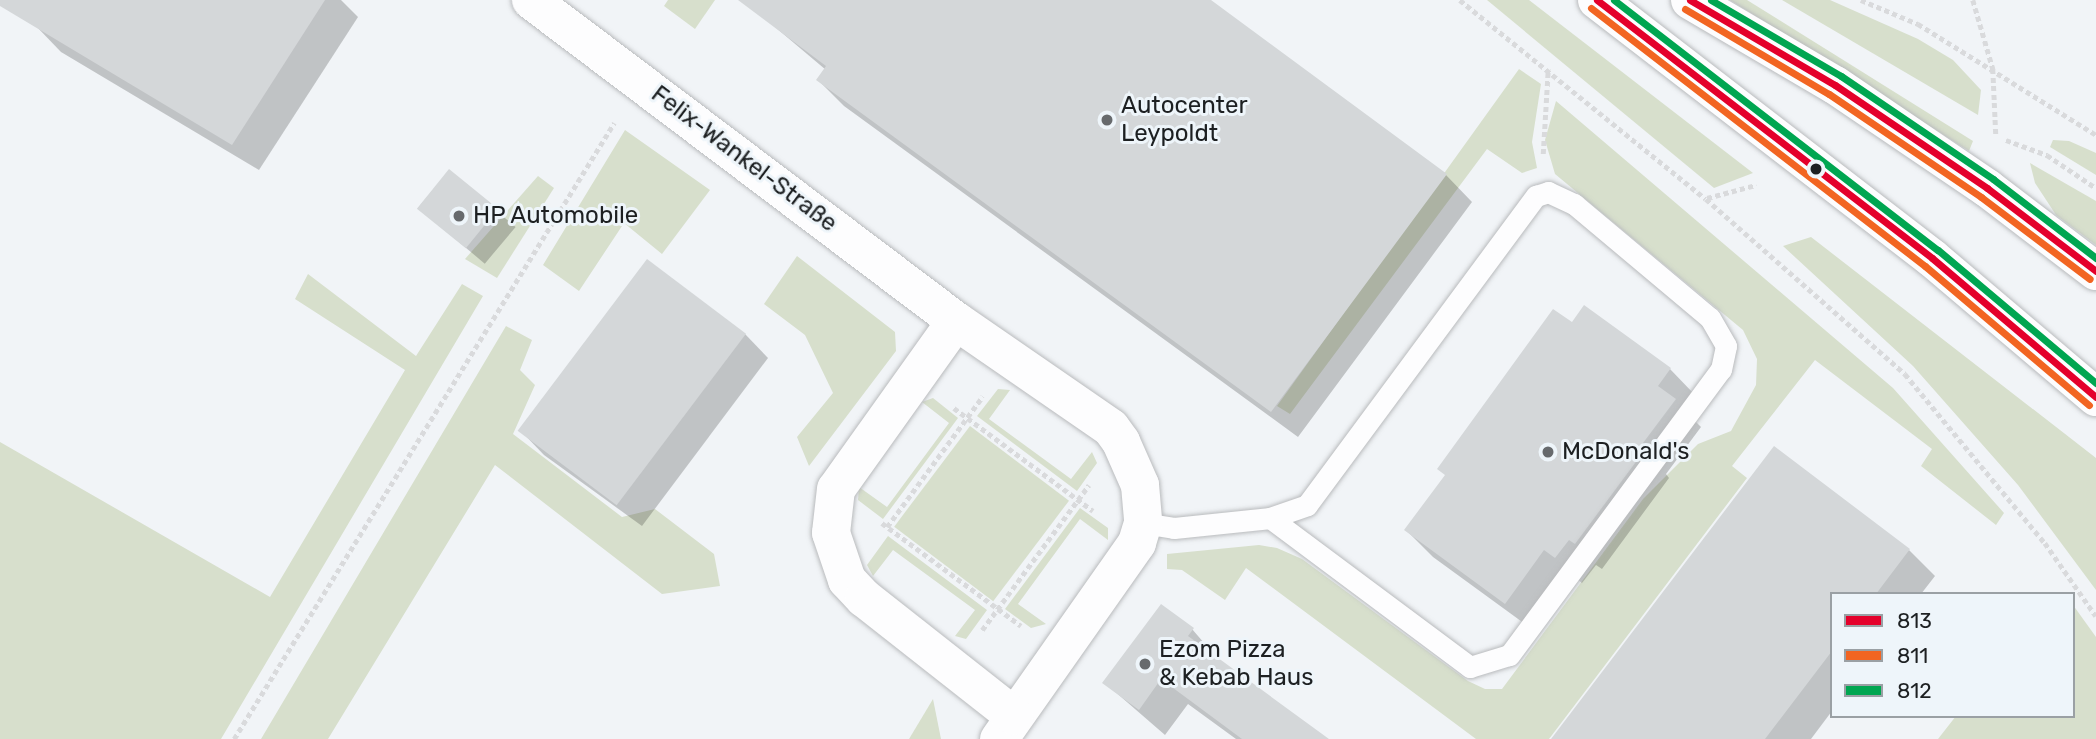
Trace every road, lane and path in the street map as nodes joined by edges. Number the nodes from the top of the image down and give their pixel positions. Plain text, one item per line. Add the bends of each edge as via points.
1 (531, 0) edge
2 (1460, 0) edge
3 (1597, 0) edge
4 (1690, 0) edge
5 (1861, 0) edge
6 (1973, 0) edge
7 (1548, 68) junction
8 (1993, 69) junction
9 (642, 81) junction
10 (2096, 135) edge
11 (1541, 138) dead end
12 (1987, 188) junction
13 (2096, 271) edge
14 (956, 320) junction
15 (1011, 359) junction
16 (914, 379) junction
17 (2096, 397) edge
18 (967, 418) junction
19 (1121, 442) junction
20 (836, 489) junction
21 (1078, 500) junction
22 (1270, 517) junction
23 (887, 527) junction
24 (1140, 533) junction
25 (848, 580) junction
26 (998, 609) junction
27 (2096, 616) edge
28 (1059, 655) junction
29 (953, 670) junction
30 (1007, 727) edge
31 (234, 739) edge

1 - 9 street, Felix-Wankel-Straße
2 - 7 path
3 - 17 street via 1932,258
4 - 12 street via 1835,85
5 - 8 path via 1918,24
6 - 8 path
7 - 11 path
7 - 27 path via 1818,294 1905,374 2037,533
8 - 10 path
8 - 12 path via 1997,136
9 - 14 street, Felix-Wankel-Straße
9 - 31 path
12 - 13 street
14 - 15 street, Felix-Wankel-Straße
14 - 16 street
15 - 18 path
15 - 19 street, Felix-Wankel-Straße via 1111,428
16 - 18 path
16 - 20 street
18 - 21 path
18 - 23 path
19 - 21 path
19 - 24 street, Felix-Wankel-Straße via 1140,485
20 - 23 path
20 - 25 street via 831,533
21 - 24 path
21 - 26 path
22 - 22 lane via 1307,505 1536,196 1548,192 1574,204 1710,318 1726,345 1721,369 1509,655 1471,667
22 - 24 lane
23 - 25 path
23 - 26 path
24 - 28 street
25 - 29 street
26 - 28 path
26 - 29 path
28 - 30 street
29 - 30 street

